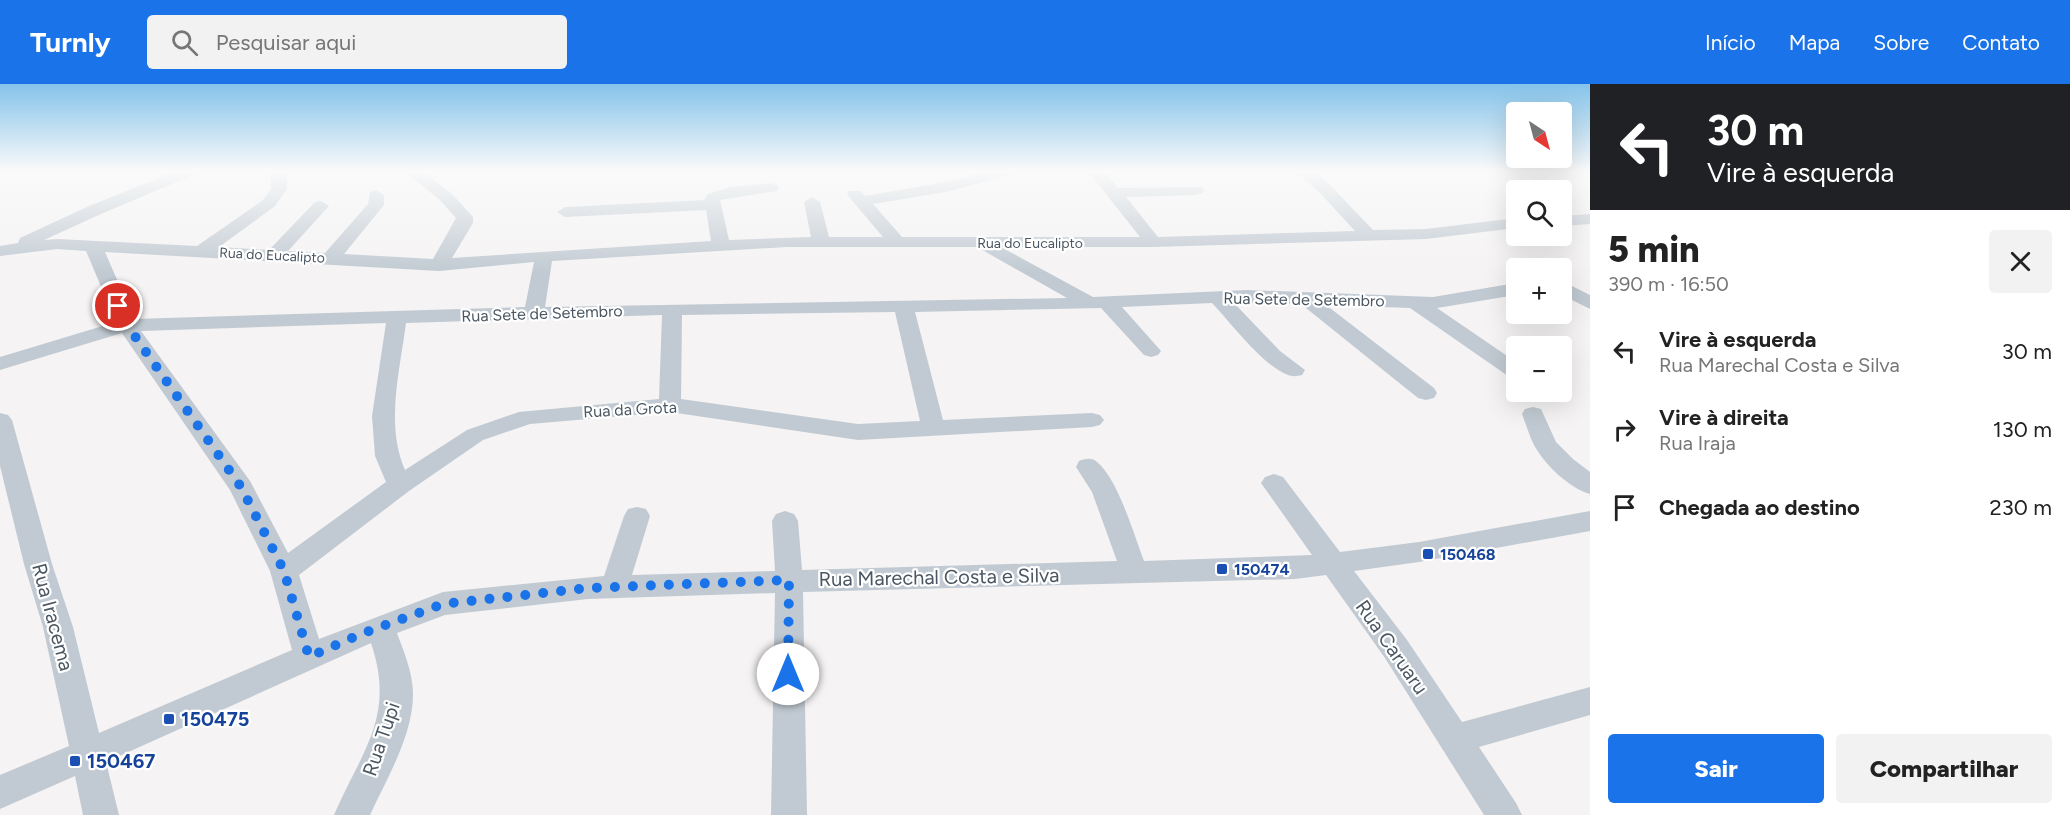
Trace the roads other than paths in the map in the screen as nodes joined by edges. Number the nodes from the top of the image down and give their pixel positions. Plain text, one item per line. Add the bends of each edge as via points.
1 (109, 204) edge
2 (267, 204) edge
3 (376, 204) edge
4 (453, 204) edge
5 (812, 204) edge
6 (865, 204) edge
7 (1123, 204) edge
8 (1339, 204) edge
9 (713, 205) joint
10 (321, 206) dead end
11 (565, 212) dead end
12 (1590, 219) edge
13 (1572, 220) edge
14 (1506, 224) edge
15 (1369, 236) junction
16 (820, 241) junction
17 (1153, 242) junction
18 (898, 243) junction
19 (980, 243) junction
20 (721, 245) junction
21 (94, 248) junction
22 (7, 249) edge
23 (201, 252) junction
24 (275, 254) junction
25 (544, 256) junction
26 (330, 259) junction
27 (439, 264) junction
28 (1590, 285) edge
29 (1572, 286) edge
30 (1506, 291) edge
31 (1572, 293) edge
32 (1217, 297) junction
33 (1304, 297) junction
34 (1098, 303) junction
35 (1416, 303) junction
36 (1590, 303) edge
37 (903, 305) junction
38 (672, 309) junction
39 (534, 314) junction
40 (397, 318) junction
41 (127, 325) junction
42 (1151, 351) dead end
43 (0, 363) edge
44 (1506, 364) edge
45 (1294, 370) dead end
46 (1426, 393) dead end
47 (670, 405) junction
48 (1533, 414) dead end
49 (0, 420) edge
50 (1092, 420) dead end
51 (934, 429) junction
52 (1088, 467) dead end
53 (1274, 483) dead end
54 (400, 485) junction
55 (1590, 485) edge
56 (638, 516) dead end
57 (1590, 520) edge
58 (785, 521) dead end
59 (1332, 564) junction
60 (284, 571) junction
61 (1135, 573) junction
62 (789, 580) junction
63 (614, 587) junction
64 (380, 627) junction
65 (309, 657) junction
66 (1590, 701) edge
67 (1454, 739) junction
68 (86, 754) junction
69 (0, 792) edge
70 (101, 815) edge
71 (352, 815) edge
72 (789, 815) edge
73 (1504, 815) edge

1 - 22 street
2 - 23 street
3 - 26 street
4 - 27 street via 465,217 464,223
5 - 16 street
6 - 18 street
7 - 17 street
8 - 15 street
9 - 11 street
9 - 20 street
10 - 24 street
12 - 13 street
14 - 15 street, Rua do Eucalipto
15 - 17 street, Rua do Eucalipto
16 - 18 street, Rua do Eucalipto
16 - 20 street, Rua do Eucalipto
17 - 19 street, Rua do Eucalipto
18 - 19 street, Rua do Eucalipto
19 - 34 street
20 - 25 street, Rua do Eucalipto
21 - 22 street, Rua do Eucalipto via 57,244
21 - 23 street, Rua do Eucalipto
21 - 41 street
23 - 24 street, Rua do Eucalipto
24 - 26 street, Rua do Eucalipto
25 - 27 street, Rua do Eucalipto
25 - 39 street
26 - 27 street, Rua do Eucalipto
28 - 29 street
30 - 35 street, Rua Sete de Setembro
31 - 36 street
32 - 33 street, Rua Sete de Setembro
32 - 34 street, Rua Sete de Setembro
32 - 45 street via 1273,355
33 - 35 street, Rua Sete de Setembro
33 - 46 street
34 - 37 street, Rua Sete de Setembro
34 - 42 street
35 - 44 street
37 - 38 street, Rua Sete de Setembro
37 - 51 street
38 - 39 street, Rua Sete de Setembro
38 - 47 street
39 - 40 street, Rua Sete de Setembro
40 - 41 street, Rua Sete de Setembro
40 - 54 street via 383,416 387,456
41 - 43 street, Rua Sete de Setembro
41 - 60 street via 241,487
47 - 51 street, Rua da Grota via 845,431
47 - 54 street, Rua da Grota via 518,420 475,435
48 - 55 street via 1546,445
49 - 68 street, Rua Iracema via 58,627
50 - 51 street, Rua da Grota
52 - 61 street via 1108,499
53 - 59 street, Rua Caruaru
54 - 60 street, Rua da Grota
56 - 63 street
57 - 59 street, Rua Marechal Costa e Silva
58 - 62 street
59 - 61 street, Rua Marechal Costa e Silva
59 - 67 street, Rua Caruaru via 1396,649
60 - 65 street
61 - 62 street, Rua Marechal Costa e Silva
62 - 63 street, Rua Marechal Costa e Silva
62 - 72 street
63 - 64 street, Rua Marechal Costa e Silva via 443,604
64 - 65 street, Rua Marechal Costa e Silva
64 - 71 street, Rua Tupi via 393,662 397,695 384,742
65 - 68 street, Rua Marechal Costa e Silva
66 - 67 street
67 - 73 street, Rua Caruaru
68 - 69 street, Rua Marechal Costa e Silva
68 - 70 street, Rua Iracema

